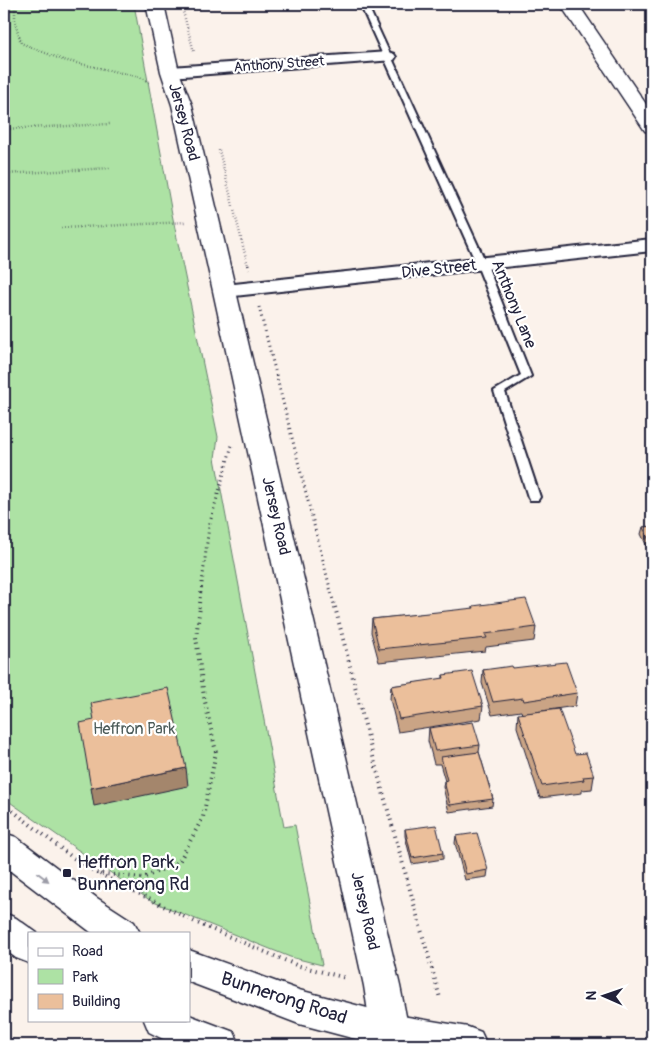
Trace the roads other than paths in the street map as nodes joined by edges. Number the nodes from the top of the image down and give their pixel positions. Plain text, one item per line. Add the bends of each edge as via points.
1 (155, 4) edge
2 (363, 4) edge
3 (569, 4) edge
4 (388, 57) junction
5 (164, 79) junction
6 (652, 127) edge
7 (652, 245) edge
8 (482, 265) junction
9 (225, 291) junction
10 (534, 497) dead end
11 (4, 847) edge
12 (4, 929) edge
13 (120, 932) edge
14 (28, 946) edge
15 (190, 966) edge
16 (166, 1022) edge
17 (390, 1031) junction
18 (221, 1045) edge
19 (468, 1045) edge

1 - 5 street, Jersey Road
2 - 4 lane, Anthony Lane
3 - 6 street
4 - 5 street, Anthony Street via 198,70
4 - 8 lane, Anthony Lane
5 - 9 street, Jersey Road via 182,105
7 - 8 street, Dive Street
8 - 9 street, Dive Street
8 - 10 lane, Anthony Lane via 526,376 499,390
9 - 17 street, Jersey Road
11 -> 13 street
12 - 14 street
15 - 17 street, Bunnerong Road via 298,1008
16 - 18 street
17 - 19 street, Bunnerong Road

